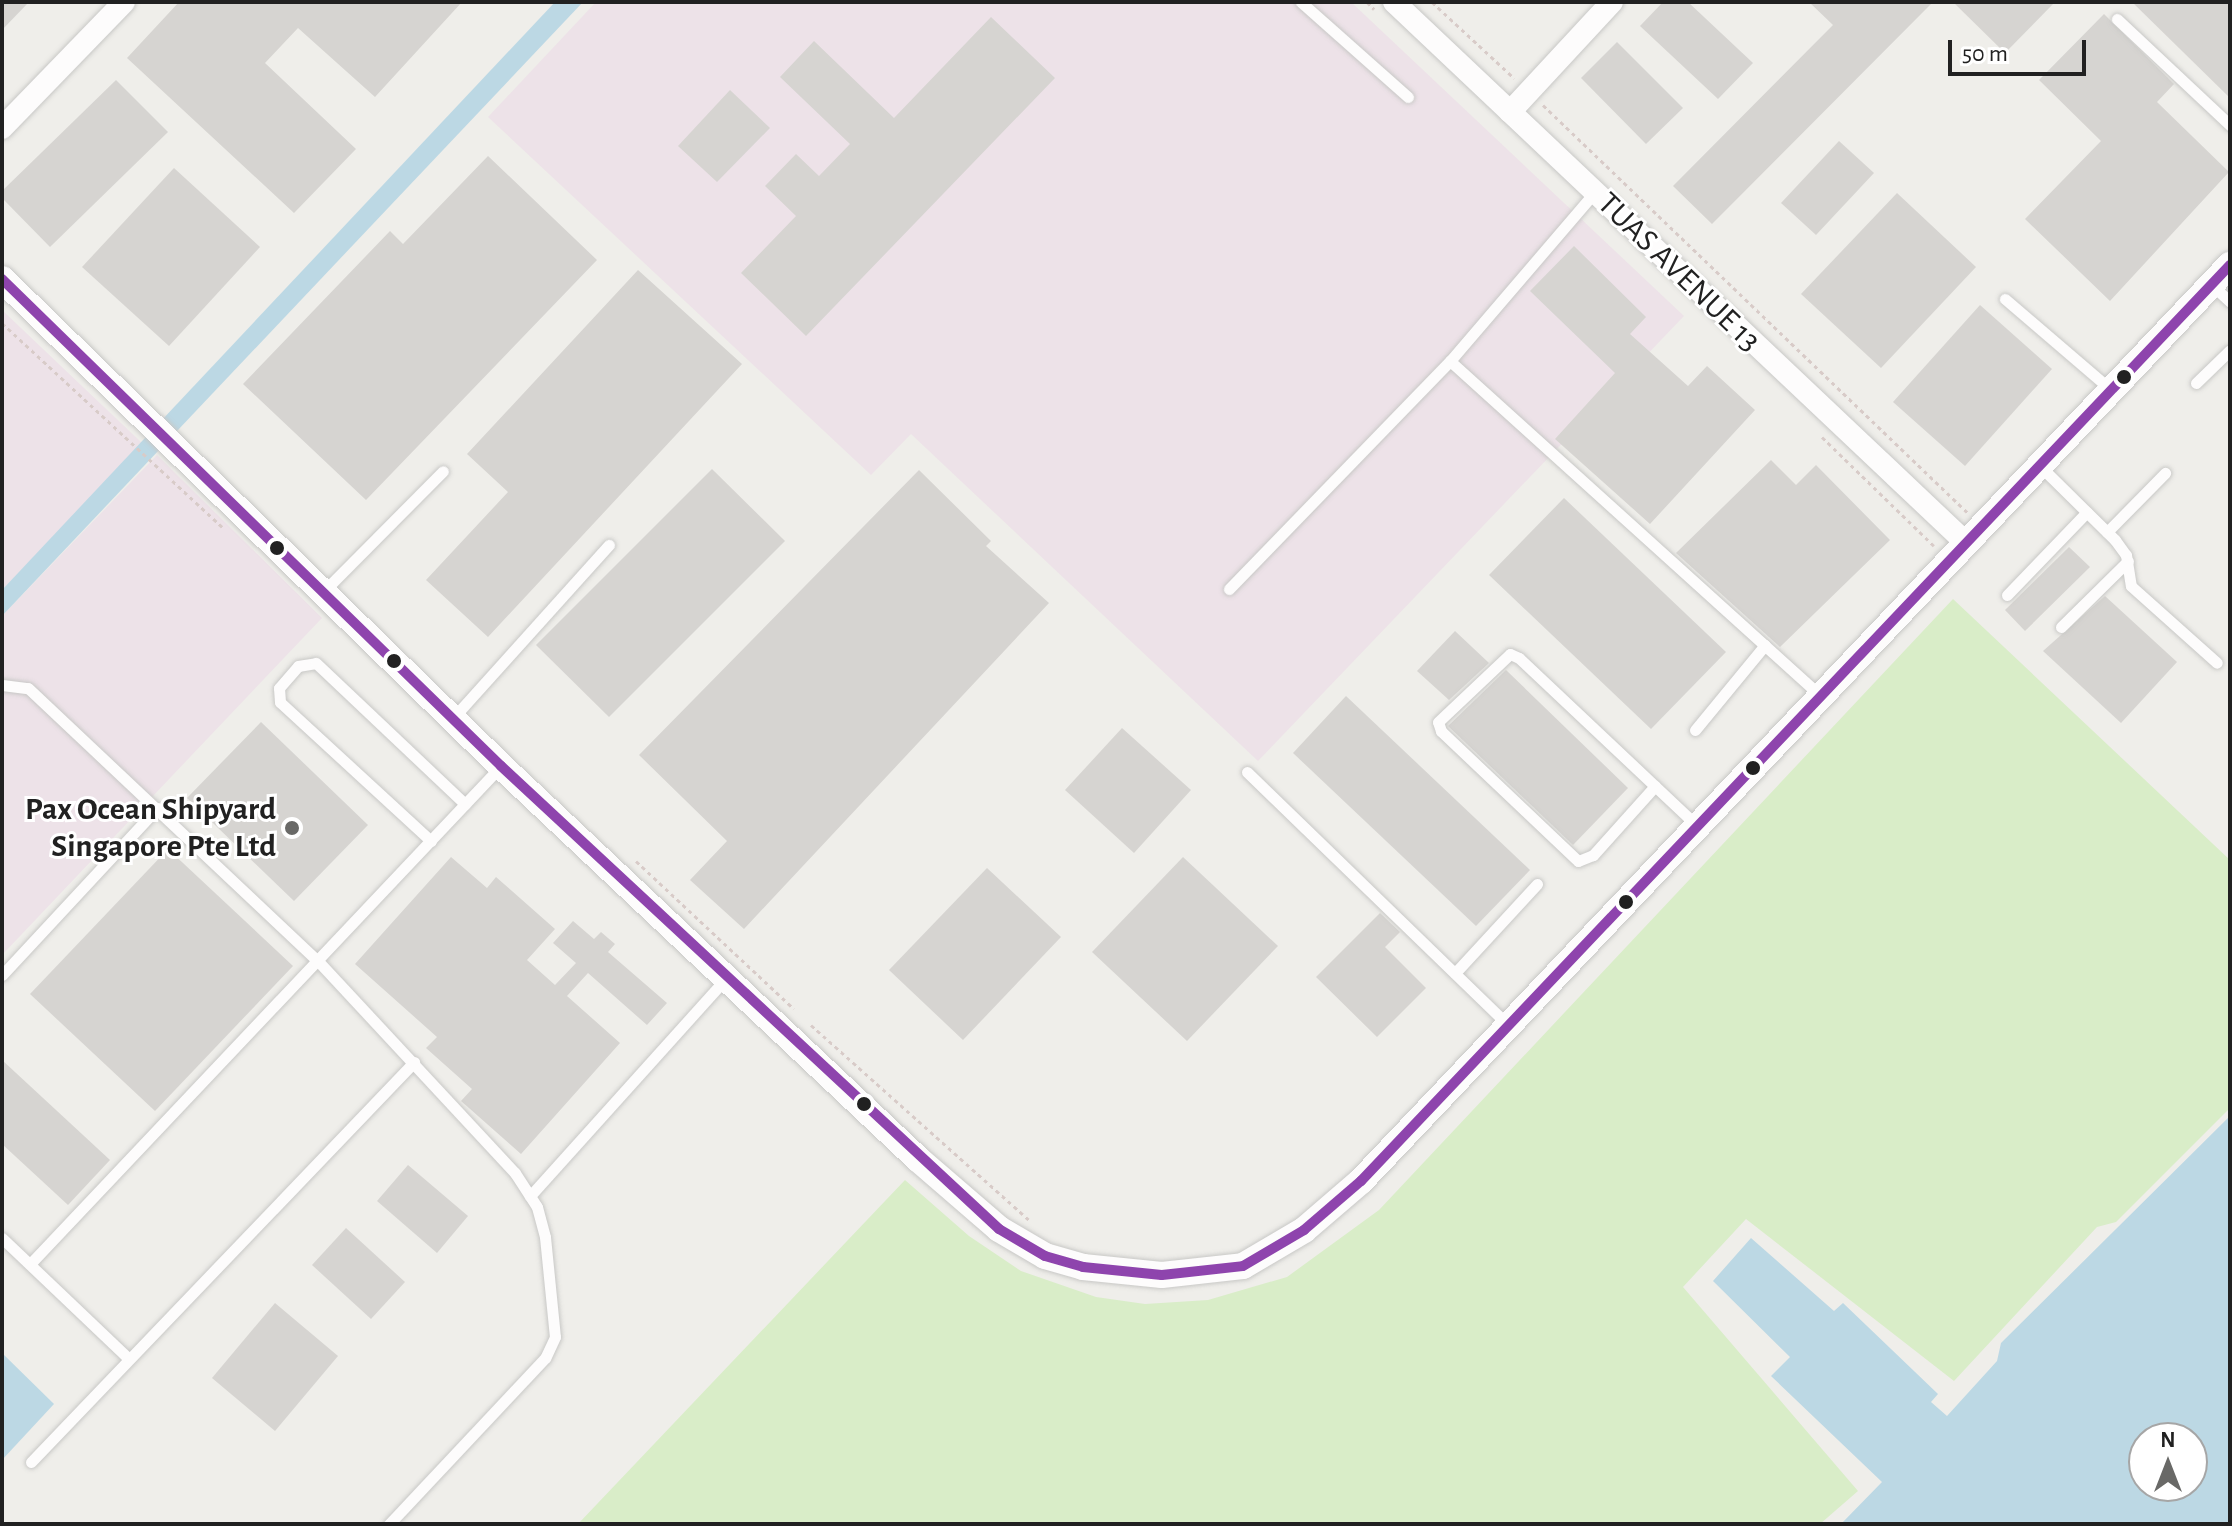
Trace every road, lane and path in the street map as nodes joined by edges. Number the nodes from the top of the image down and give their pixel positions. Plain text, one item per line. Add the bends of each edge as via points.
1 (124, 2) edge
2 (1301, 2) edge
3 (1394, 2) edge
4 (1432, 2) edge
5 (1612, 2) edge
6 (2117, 19) dead end
7 (1529, 91) junction
8 (1408, 97) dead end
9 (1510, 112) junction
10 (2230, 125) edge
11 (2, 128) edge
12 (1595, 192) junction
13 (2230, 265) edge
14 (2, 279) edge
15 (2221, 293) edge
16 (2005, 299) dead end
17 (2230, 350) edge
18 (1450, 361) junction
19 (2196, 383) dead end
20 (2111, 391) junction
21 (2040, 466) junction
22 (443, 471) dead end
23 (2165, 473) dead end
24 (2087, 512) junction
25 (1969, 522) junction
26 (2107, 532) junction
27 (609, 545) dead end
28 (1924, 558) dead end
29 (2128, 561) junction
30 (1229, 589) dead end
31 (323, 593) junction
32 (2007, 595) dead end
33 (2061, 627) dead end
34 (1765, 645) junction
35 (2217, 663) dead end
36 (2, 685) edge
37 (1820, 695) junction
38 (453, 719) junction
39 (1695, 730) dead end
40 (501, 766) junction
41 (1247, 772) dead end
42 (1655, 786) junction
43 (465, 804) junction
44 (157, 808) junction
45 (1710, 821) junction
46 (431, 841) junction
47 (626, 851) dead end
48 (1537, 884) dead end
49 (318, 961) junction
50 (1455, 973) junction
51 (2, 975) edge
52 (726, 978) junction
53 (1508, 1025) junction
54 (414, 1062) junction
55 (530, 1196) junction
56 (1033, 1223) dead end
57 (2, 1238) edge
58 (30, 1264) junction
59 (129, 1359) junction
60 (31, 1462) dead end
61 (389, 1524) edge

1 - 11 street
2 - 8 lane
3 - 9 street, TUAS AVENUE 13
4 - 7 path
5 - 7 street
6 - 10 lane
7 - 9 street
7 - 25 path
9 - 12 street, TUAS AVENUE 13
12 - 18 lane
12 - 25 street, TUAS AVENUE 13
13 - 15 street
14 - 31 street
15 - 20 street
16 - 20 lane
17 - 19 lane
18 - 30 lane
18 - 34 lane
20 - 21 street
21 - 24 lane
21 - 25 street
22 - 31 lane
23 - 26 lane
24 - 26 lane
24 - 32 lane
25 - 28 path
25 - 37 street
26 - 29 lane
27 - 38 lane
29 - 33 lane
29 - 35 lane via 2131,586
31 - 38 street
34 - 37 lane
34 - 39 lane
36 - 44 lane via 28,688
37 - 45 street
38 - 40 street
40 - 43 lane
40 - 52 street
41 - 50 lane
42 - 42 lane via 1510,654 1438,722 1441,731 1578,861 1593,855
42 - 45 lane
43 - 46 lane
43 - 46 lane via 316,663 298,666 279,688 280,702
44 - 49 lane
44 - 51 lane
45 - 53 street
46 - 49 lane
47 - 56 path
48 - 50 lane
49 - 54 lane
49 - 58 lane
50 - 53 lane
52 - 53 street via 999,1229 1045,1256 1083,1267 1162,1275 1243,1266 1304,1230 1361,1181
52 - 55 lane
54 - 55 lane
54 - 59 lane
55 - 61 lane via 545,1237 555,1337 545,1358
57 - 58 lane
58 - 59 lane
59 - 60 lane

